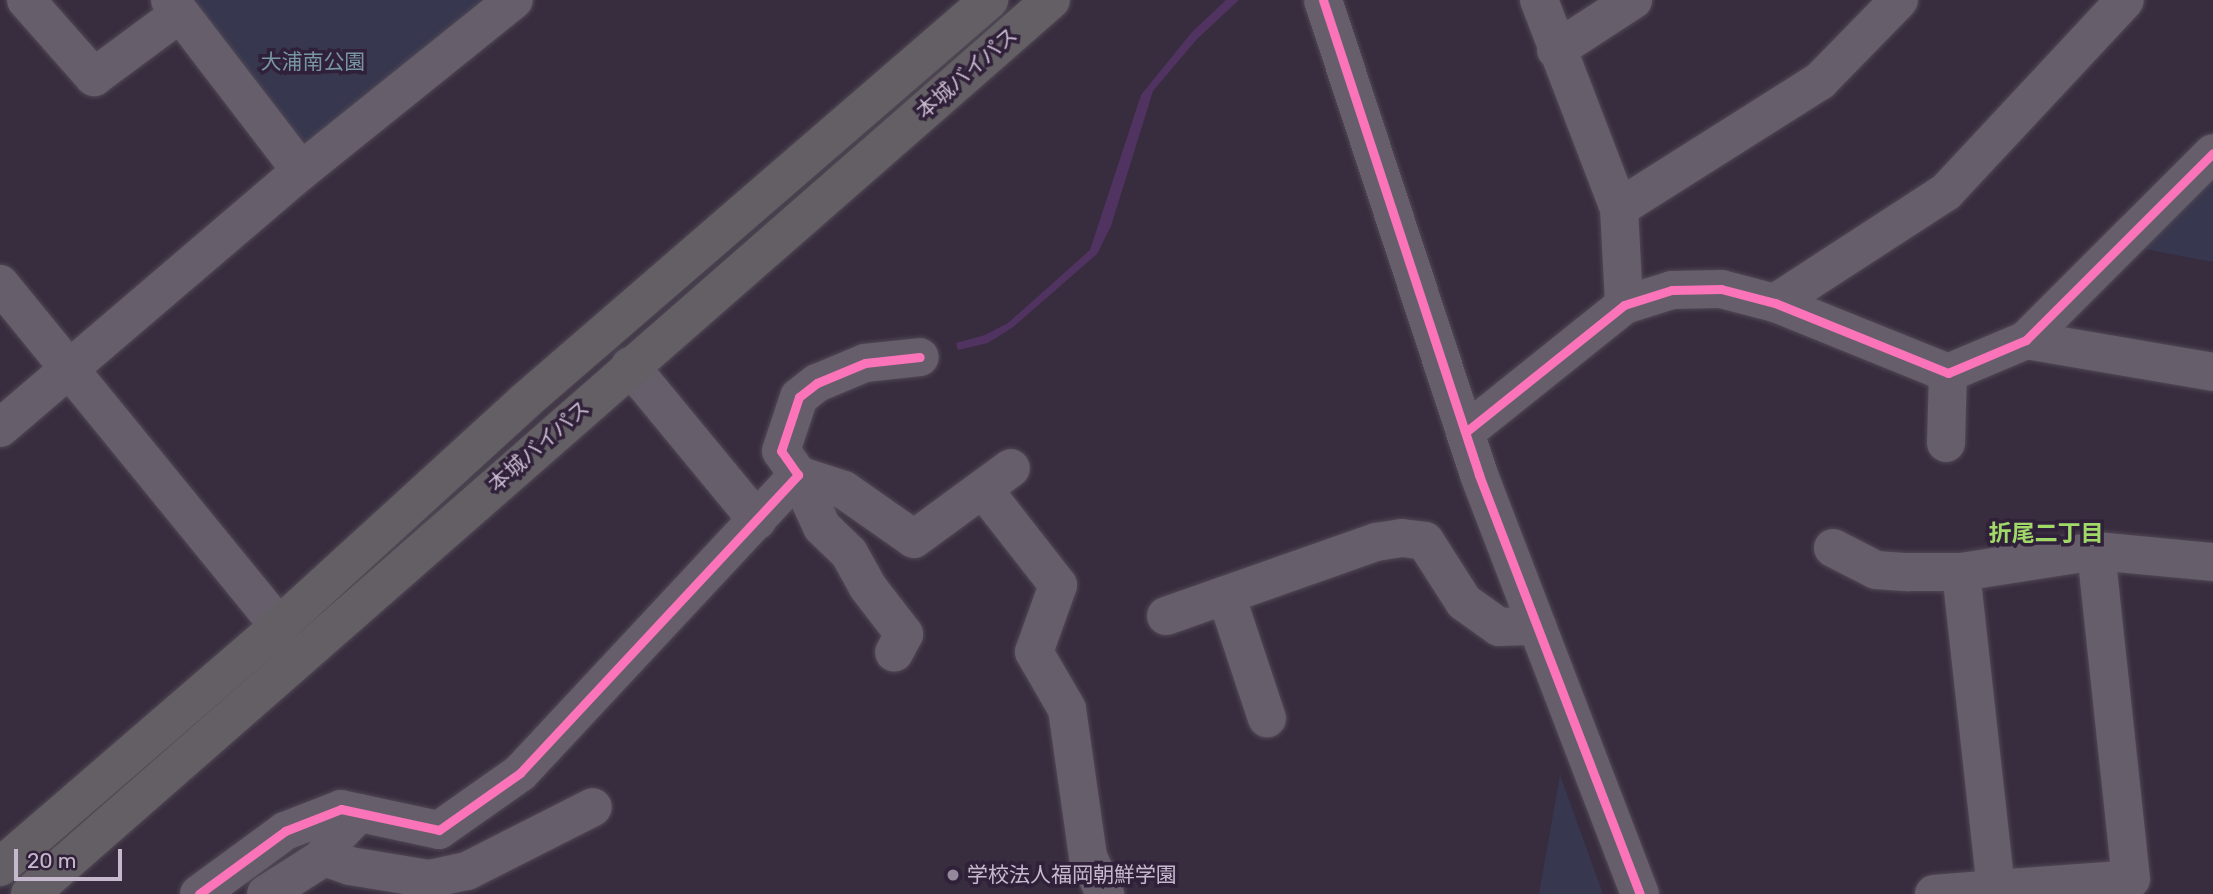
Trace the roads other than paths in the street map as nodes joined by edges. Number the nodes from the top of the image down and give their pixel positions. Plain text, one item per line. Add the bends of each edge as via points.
1 (26, 0) edge
2 (514, 0) edge
3 (989, 0) edge
4 (1051, 0) edge
5 (1323, 0) edge
6 (1539, 0) edge
7 (1633, 0) edge
8 (1899, 0) edge
9 (2125, 0) edge
10 (175, 7) edge
11 (1556, 50) junction
12 (2213, 153) edge
13 (301, 171) junction
14 (1619, 208) junction
15 (0, 284) edge
16 (1775, 303) junction
17 (1624, 305) junction
18 (2026, 340) junction
19 (920, 357) dead end
20 (631, 366) junction
21 (69, 369) junction
22 (2213, 372) edge
23 (1948, 373) junction
24 (0, 428) edge
25 (1467, 431) junction
26 (1946, 443) dead end
27 (798, 475) junction
28 (757, 520) junction
29 (1833, 548) dead end
30 (2096, 551) junction
31 (2213, 562) edge
32 (1961, 572) junction
33 (1226, 595) junction
34 (1166, 616) dead end
35 (279, 626) junction
36 (1537, 626) junction
37 (894, 653) dead end
38 (1267, 719) dead end
39 (593, 807) dead end
40 (359, 813) junction
41 (324, 857) junction
42 (0, 867) edge
43 (2127, 887) edge
44 (1996, 889) junction
45 (30, 894) edge
46 (199, 894) edge
47 (266, 894) edge
48 (1105, 894) edge
49 (1640, 894) edge
50 (1934, 894) edge

1 - 10 street via 94,77
2 - 13 street
3 - 35 highway, 本城バイパス via 524,402
4 - 20 highway, 本城バイパス
5 - 25 street
6 - 11 street
7 - 11 street
8 - 14 street via 1820,80
9 - 16 street via 1946,192
10 - 13 street
11 - 14 street
12 - 18 street
13 - 21 street
14 - 17 street
15 - 21 street
16 - 17 street via 1721,289 1672,290
16 - 23 street
17 - 25 street
18 - 22 street
18 - 23 street
19 - 27 street via 865,363 817,383 799,397 781,451
20 - 28 street
20 - 45 highway, 本城バイパス
21 - 24 street
21 - 35 street
23 - 26 street
25 - 36 street via 1479,475
27 - 28 street
27 - 37 street via 822,527 849,553 867,586 904,634
27 - 48 street via 844,490 914,539 997,478 1058,584 1034,652 1068,709 1088,858
28 - 40 street via 520,773 439,830
29 - 32 street via 1876,570
30 - 31 street
30 - 32 street
30 - 43 street
32 - 44 street
33 - 34 street
33 - 36 street via 1376,542 1402,538 1425,541 1464,601 1499,627
33 - 38 street
35 - 42 highway, 本城バイパス
36 - 49 street
39 - 41 street via 467,872 429,878 350,866
40 - 41 street via 330,843
40 - 46 street via 341,809 285,831
41 - 47 street
43 - 44 street
44 - 50 street

